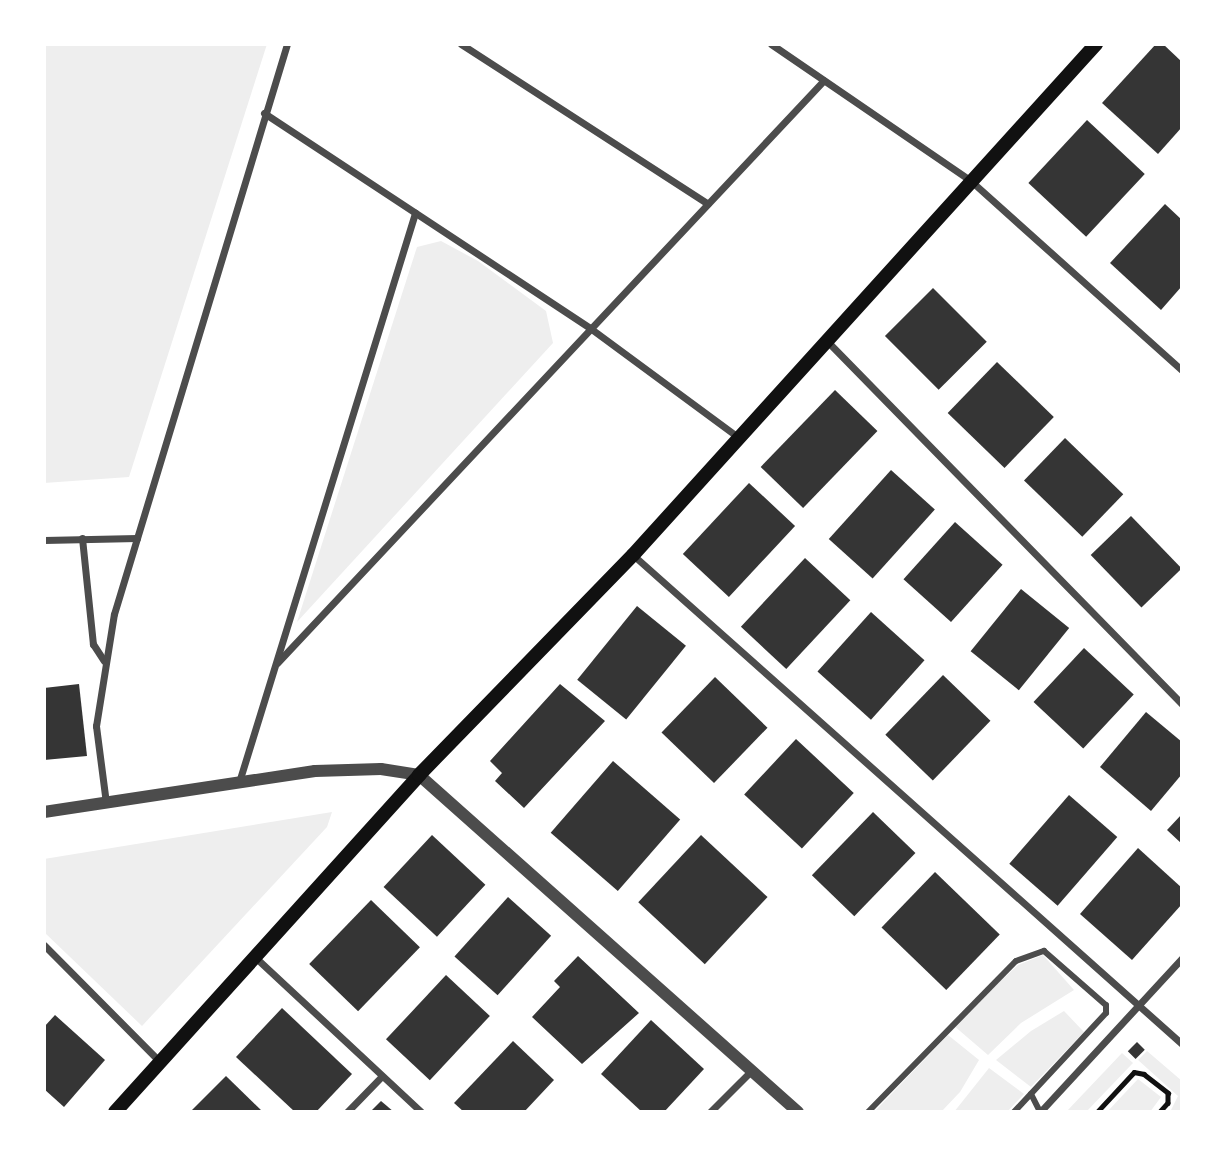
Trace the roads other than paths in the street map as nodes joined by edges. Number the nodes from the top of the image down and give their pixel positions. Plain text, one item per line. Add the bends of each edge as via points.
1 (288, 44) edge
2 (461, 44) edge
3 (771, 44) edge
4 (1096, 44) edge
5 (824, 80) junction
6 (264, 113) junction
7 (971, 181) junction
8 (708, 204) junction
9 (415, 213) junction
10 (590, 328) junction
11 (827, 341) junction
12 (1182, 370) edge
13 (739, 438) junction
14 (82, 538) junction
15 (137, 538) junction
16 (44, 540) edge
17 (633, 555) junction
18 (104, 661) junction
19 (277, 663) junction
20 (1182, 704) edge
21 (419, 775) junction
22 (239, 782) junction
23 (106, 803) junction
24 (44, 812) edge
25 (44, 945) edge
26 (254, 957) junction
27 (1182, 958) edge
28 (1138, 1005) junction
29 (1182, 1044) edge
30 (159, 1061) junction
31 (751, 1071) junction
32 (382, 1076) junction
33 (1031, 1094) junction
34 (115, 1112) edge
35 (347, 1112) edge
36 (421, 1112) edge
37 (710, 1112) edge
38 (798, 1112) edge
39 (868, 1112) edge
40 (1014, 1112) edge
41 (1040, 1112) edge

1 - 6 street
2 - 8 street
3 - 5 street
4 - 7 main road
5 - 7 street
5 - 8 street
6 - 9 street
6 - 15 street
7 - 11 main road
7 - 12 street
8 - 10 street
9 - 10 street
9 - 19 street
10 - 13 street
10 - 19 street
11 - 13 main road
11 - 20 street
13 - 17 main road
14 - 15 street
14 - 16 street
14 - 18 street via 93,644
15 - 18 street
17 - 21 main road
17 - 28 street
18 - 23 street via 96,726
19 - 22 street
21 - 22 street via 353,769
21 - 26 main road
21 - 31 street
22 - 23 street
23 - 24 street
25 - 30 street
26 - 30 main road
26 - 32 street
27 - 28 street
28 - 29 street
28 - 41 street
30 - 34 main road
31 - 37 street
31 - 38 street
32 - 35 street
32 - 36 street
33 - 39 street via 1106,1013 1106,1005 1048,953 1039,951 1016,961
33 - 40 street
33 - 41 street

